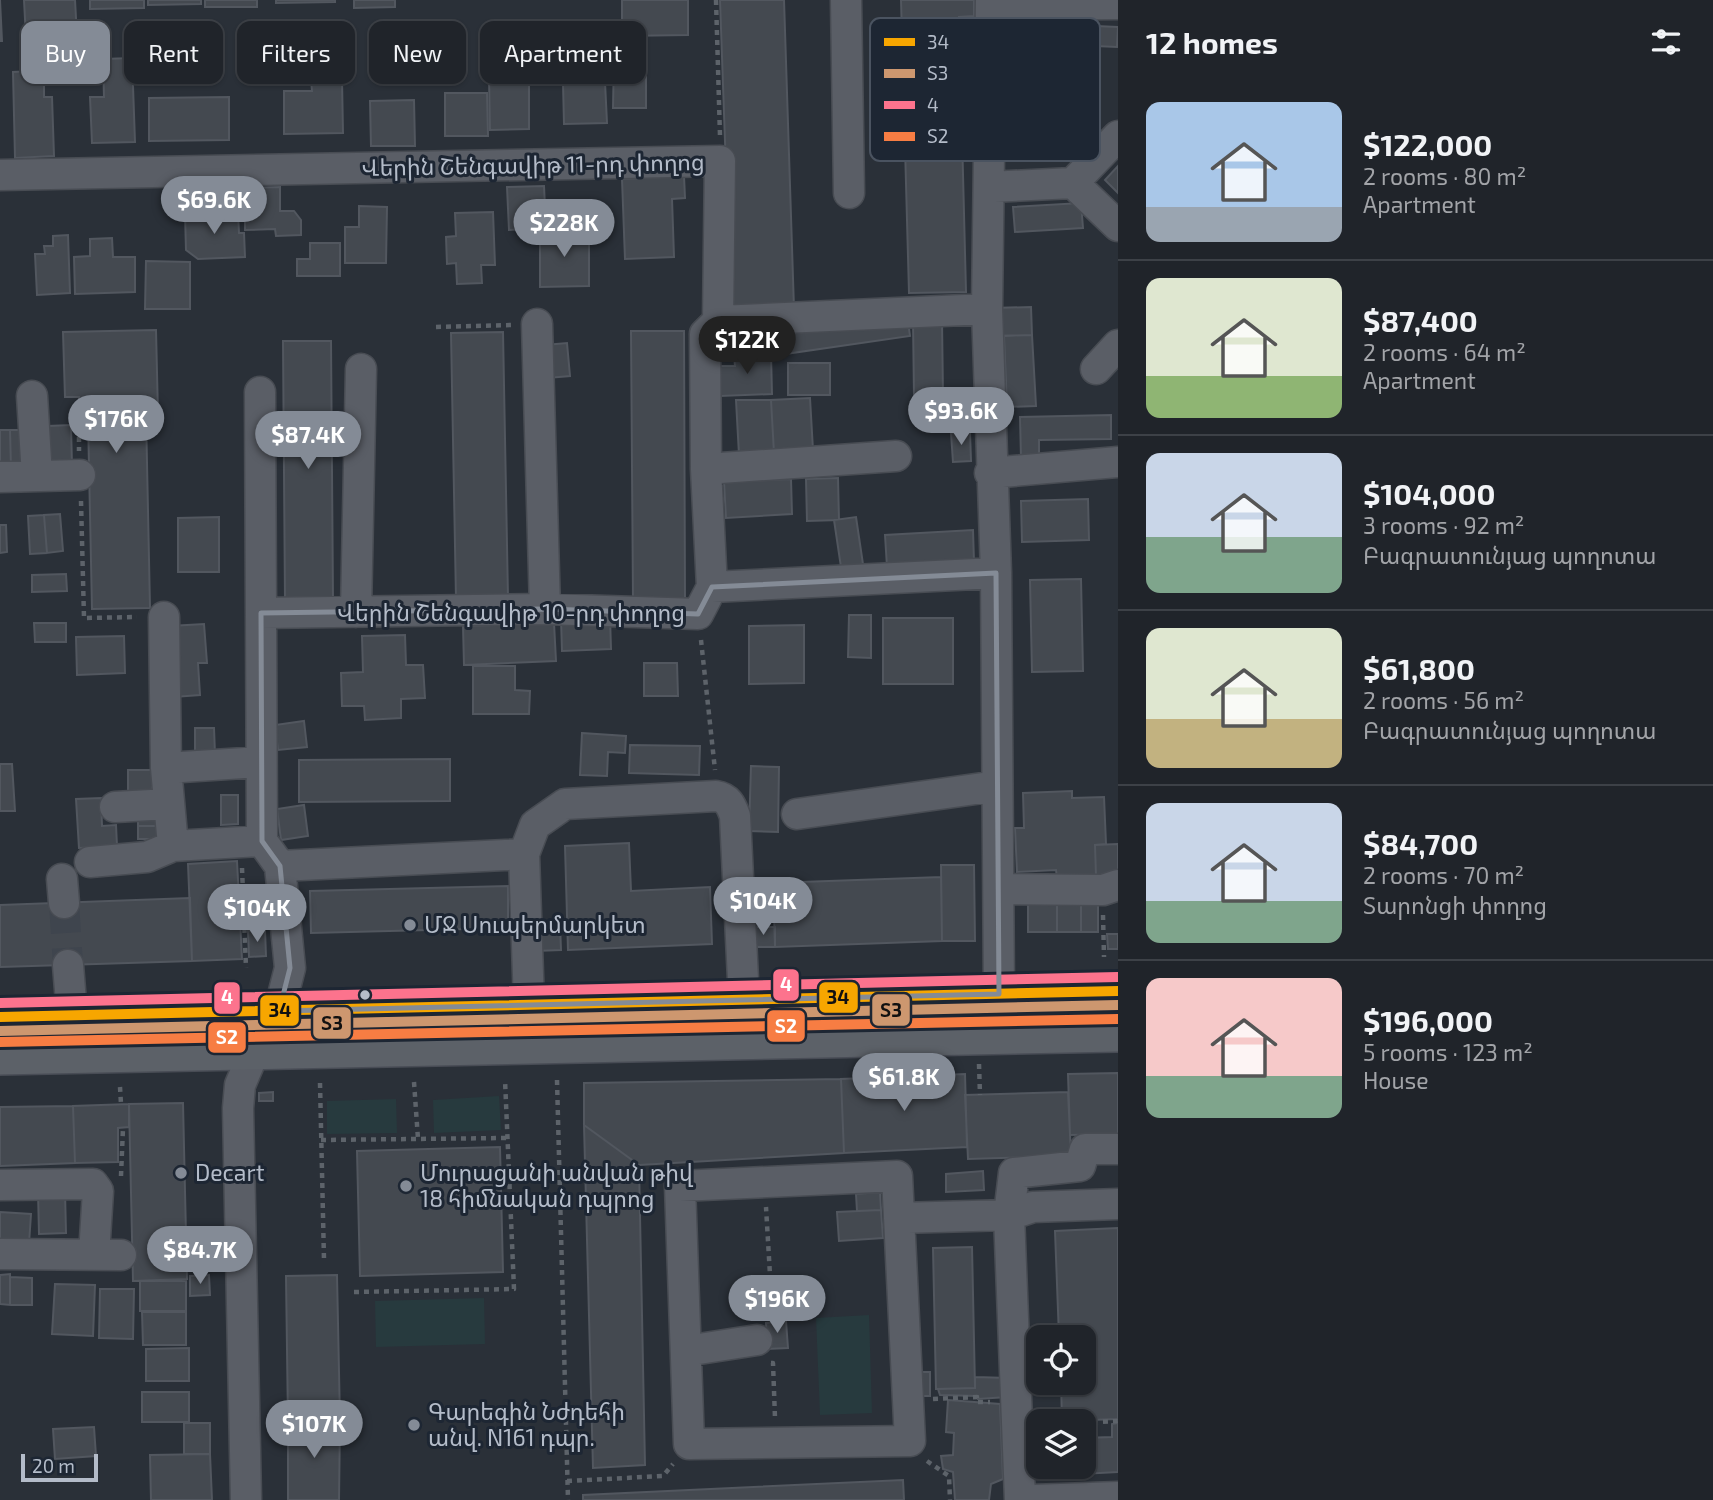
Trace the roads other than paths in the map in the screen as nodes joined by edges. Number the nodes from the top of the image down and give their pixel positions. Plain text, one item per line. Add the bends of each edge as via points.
1 (846, 0) edge
2 (991, 3) edge
3 (1118, 4) edge
4 (1118, 136) edge
5 (1100, 155) edge
6 (989, 161) edge
7 (1094, 161) edge
8 (0, 175) edge
9 (1073, 183) junction
10 (989, 187) junction
11 (849, 193) dead end
12 (1118, 226) edge
13 (987, 309) junction
14 (719, 321) junction
15 (537, 324) road end
16 (1118, 345) edge
17 (361, 369) dead end
18 (1096, 369) dead end
19 (260, 392) dead end
20 (32, 396) dead end
21 (896, 456) dead end
22 (1118, 462) edge
23 (705, 469) junction
24 (990, 473) junction
25 (80, 475) road end
26 (37, 476) junction
27 (0, 477) edge
28 (996, 573) junction
29 (712, 587) junction
30 (545, 609) junction
31 (356, 612) junction
32 (261, 613) junction
33 (164, 617) road end
34 (261, 762) junction
35 (166, 768) junction
36 (997, 786) junction
37 (170, 804) junction
38 (115, 807) dead end
39 (797, 814) dead end
40 (251, 842) junction
41 (173, 846) junction
42 (524, 854) junction
43 (90, 862) dead end
44 (280, 866) junction
45 (1111, 887) edge
46 (999, 889) junction
47 (68, 965) tunnel mouth
48 (1118, 991) edge
49 (999, 994) junction
50 (744, 1000) junction
51 (529, 1005) junction
52 (279, 1011) junction
53 (72, 1015) junction
54 (0, 1017) edge
55 (1118, 1033) edge
56 (254, 1052) junction
57 (0, 1056) edge
58 (1118, 1149) edge
59 (0, 1185) edge
60 (1118, 1204) edge
61 (1009, 1215) junction
62 (899, 1218) junction
63 (0, 1254) edge
64 (757, 1340) dead end
65 (687, 1351) junction
66 (1114, 1498) edge
67 (246, 1500) edge
68 (1020, 1500) edge
69 (1032, 1500) edge

1 - 11 street
2 - 3 street
4 - 5 street
6 - 10 street
7 - 9 street
8 - 14 street, Վերին Շենգավիթ 11-րդ փողոց via 720,161
9 - 10 street
9 - 12 street
10 - 13 street
13 - 14 street
13 - 24 street
14 - 23 street via 705,334
15 - 30 street
16 - 18 street
17 - 31 street
19 - 32 street
20 - 26 street
21 - 23 street
22 - 24 street
23 - 29 street
24 - 28 street
25 - 26 street
26 - 27 street
28 - 29 street, Վերին Շենգավիթ 10-րդ փողոց
28 - 36 street
29 - 30 street, Վերին Շենգավիթ 10-րդ փողոց via 698,614
30 - 31 street, Վերին Շենգավիթ 10-րդ փողոց
31 - 32 street, Վերին Շենգավիթ 10-րդ փողոց
32 - 34 street
33 - 35 street
34 - 35 street
34 - 40 street
35 - 37 street
36 - 39 street
36 - 46 street
37 - 38 street
37 - 41 street
40 - 41 street
40 - 44 street
41 - 43 street via 147,857
42 - 44 street
42 - 50 street via 536,825 565,804 722,797 735,816
42 - 51 street
44 - 52 street via 290,968
45 - 46 street
46 - 49 street
47 - 53 street
48 - 49 main road
49 - 50 main road
50 - 51 main road
51 - 52 main road
52 - 53 main road
52 - 56 street
53 - 54 main road
55 - 56 main road
56 - 57 main road
56 - 67 street via 240,1085 238,1108
58 - 61 street via 1084,1149 1080,1166 1014,1172
59 - 63 street via 93,1184 108,1255
60 - 61 street via 1033,1207
61 - 62 street
61 - 68 street
62 - 65 street via 897,1176 680,1186
62 - 65 street via 910,1441 690,1444
64 - 65 street
66 - 69 street

